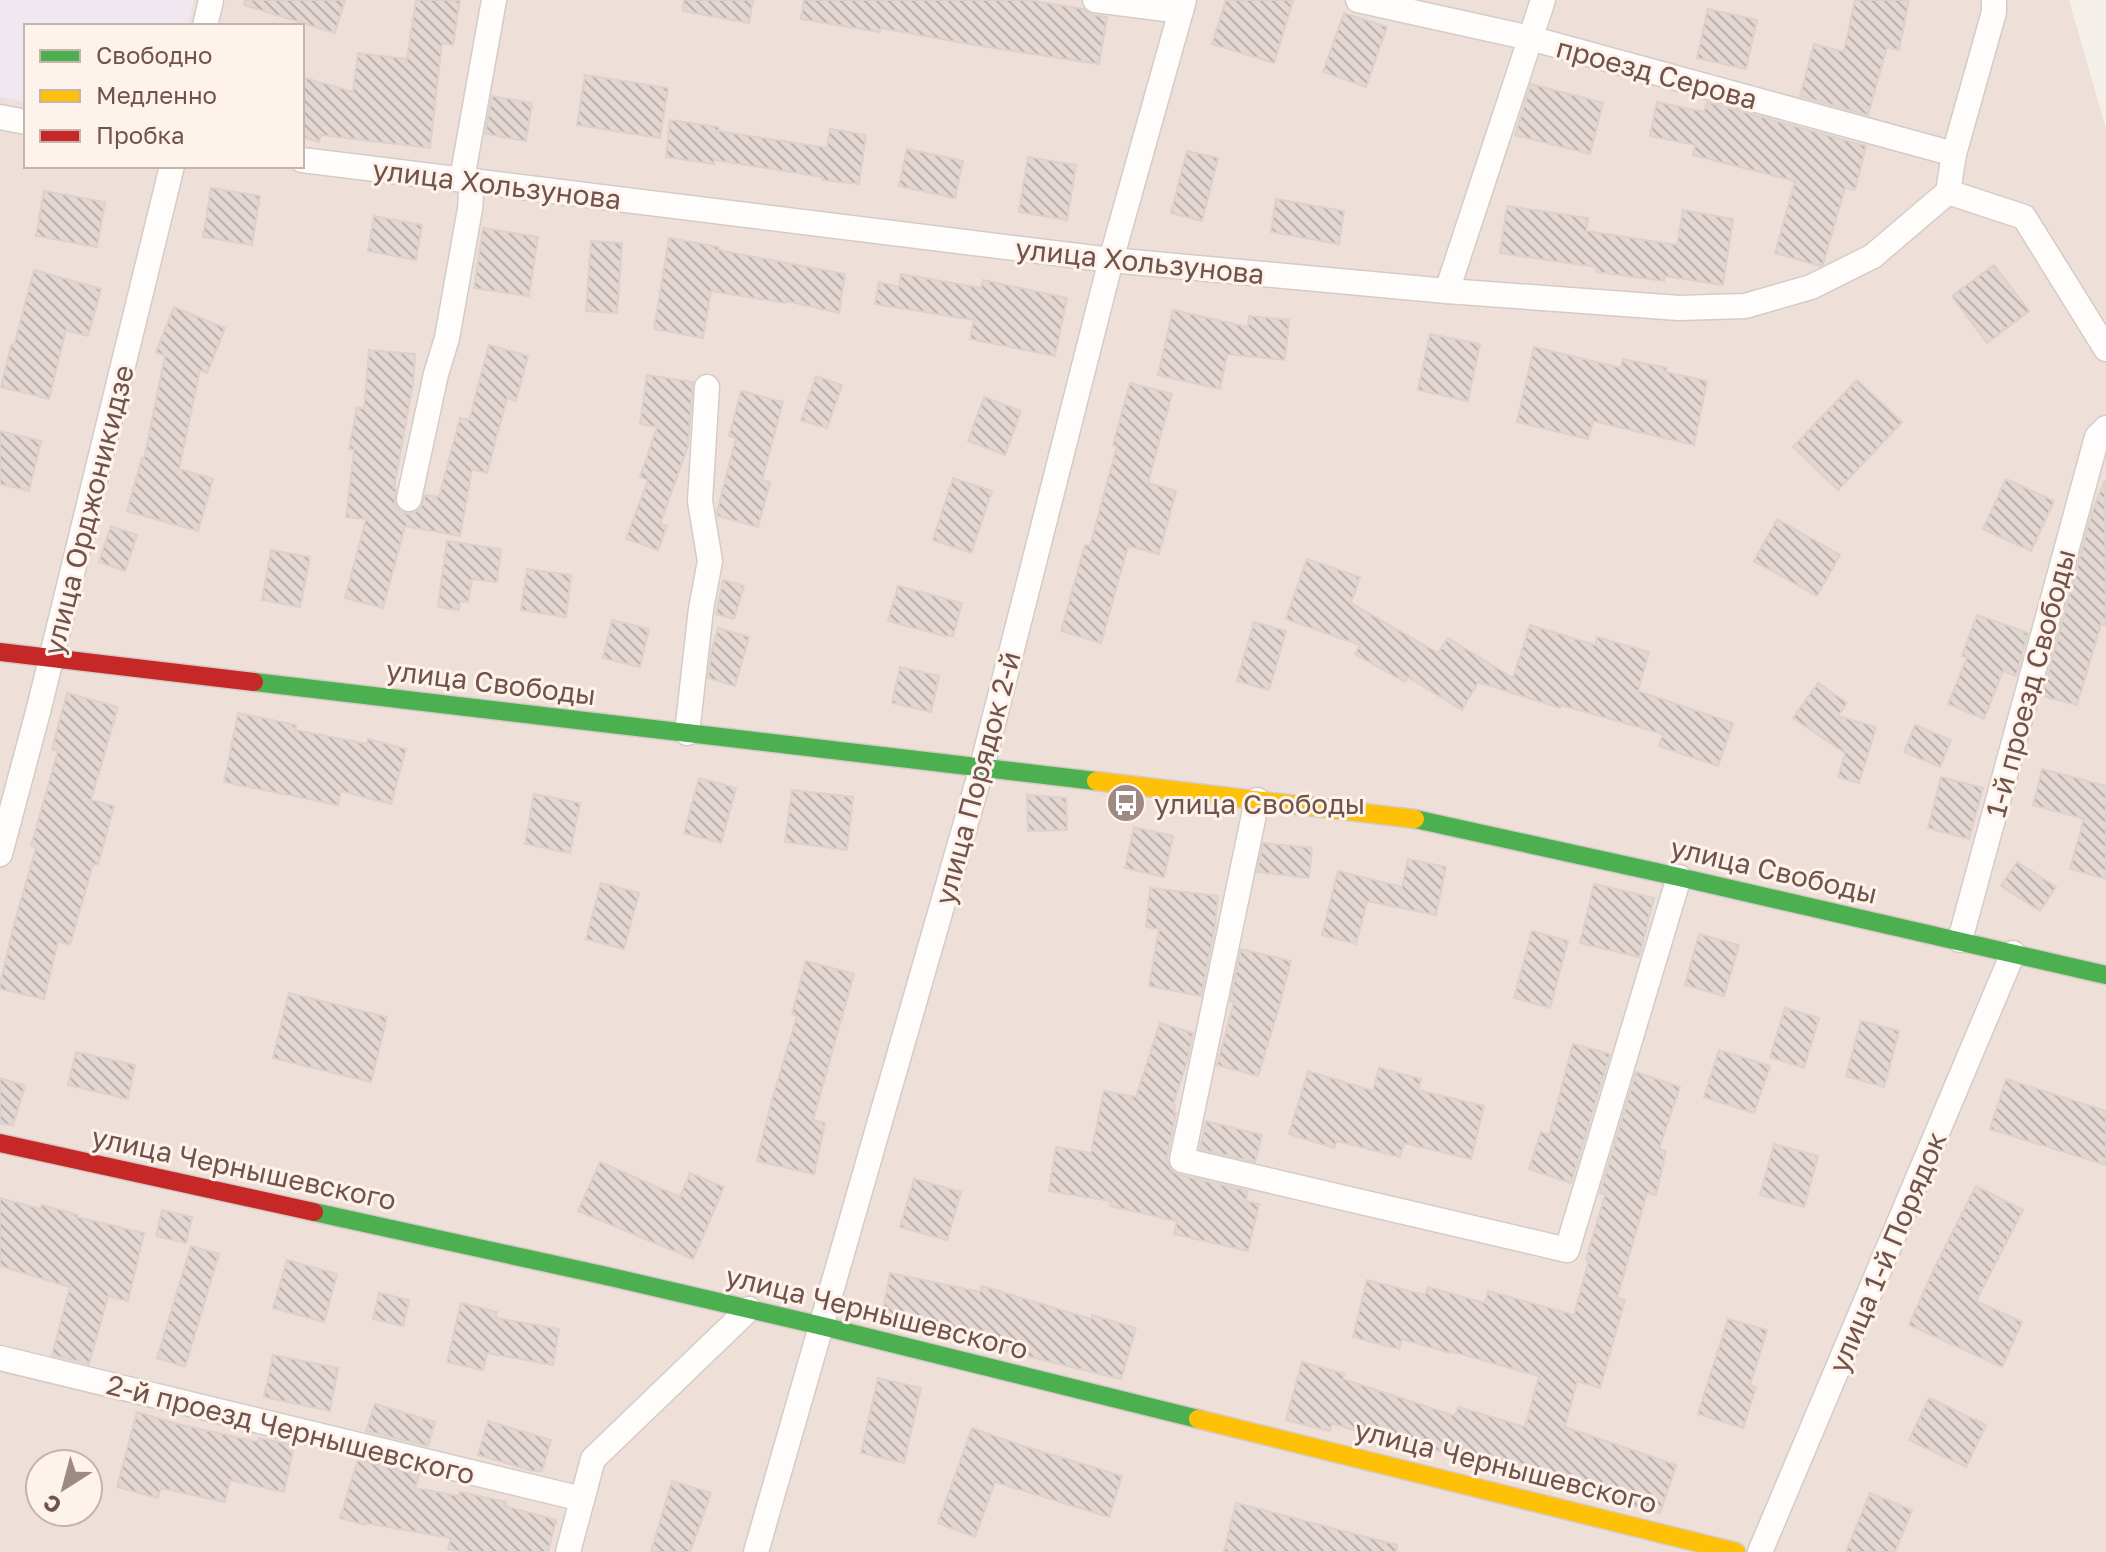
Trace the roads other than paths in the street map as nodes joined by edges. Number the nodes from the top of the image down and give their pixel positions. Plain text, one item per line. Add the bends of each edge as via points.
1 (211, 0) edge
2 (494, 0) edge
3 (1095, 0) edge
4 (1358, 0) edge
5 (1543, 0) edge
6 (1994, 0) edge
7 (1182, 6) edge
8 (205, 24) edge
9 (1530, 38) junction
10 (0, 117) edge
11 (24, 122) edge
12 (1954, 154) junction
13 (304, 160) edge
14 (172, 168) edge
15 (467, 179) junction
16 (1948, 192) junction
17 (1111, 260) junction
18 (1447, 291) junction
19 (2106, 349) edge
20 (707, 387) dead end
21 (2106, 428) edge
22 (409, 499) dead end
23 (0, 652) edge
24 (52, 658) junction
25 (687, 733) junction
26 (982, 767) junction
27 (1257, 800) junction
28 (0, 854) edge
29 (1679, 877) junction
30 (1960, 940) junction
31 (2013, 953) junction
32 (2106, 975) edge
33 (0, 1143) edge
34 (749, 1309) junction
35 (822, 1326) junction
36 (0, 1358) edge
37 (582, 1499) junction
38 (568, 1552) edge
39 (756, 1552) edge
40 (1736, 1552) edge
41 (1760, 1552) edge

1 - 8 street
2 - 15 street
3 - 7 street
4 - 9 street, проезд Серова
5 - 9 street
6 - 12 street
7 - 17 street, улица Порядок 2-й
9 - 12 street, проезд Серова
9 - 18 street
10 - 11 street
12 - 16 street
13 - 15 street, улица Хользунова
14 - 24 street, улица Орджоникидзе
15 - 17 street, улица Хользунова
15 - 22 street via 470,209 447,338
16 - 18 street, улица Хользунова via 1873,256 1811,287 1745,306 1679,308
16 - 19 street via 2024,217
17 - 18 street, улица Хользунова
17 - 26 street, улица Порядок 2-й
20 - 25 street via 700,501 710,561
21 - 30 street, 1-й проезд Свободы via 2097,437
23 - 24 main road, улица Свободы
24 - 25 main road, улица Свободы
24 - 28 street, улица Орджоникидзе
25 - 26 main road, улица Свободы
26 - 27 main road, улица Свободы
26 - 35 street, улица Порядок 2-й
27 - 29 main road, улица Свободы via 1410,818
27 - 29 street via 1182,1160 1567,1250
29 - 30 main road, улица Свободы
30 - 31 main road, улица Свободы
31 - 32 main road, улица Свободы
31 - 41 street, улица 1-й Порядок
33 - 34 main road, улица Чернышевского
34 - 35 main road, улица Чернышевского
34 - 37 street via 593,1459
35 - 39 street, улица Порядок 2-й
35 - 40 main road, улица Чернышевского
36 - 37 street, 2-й проезд Чернышевского
37 - 38 street

